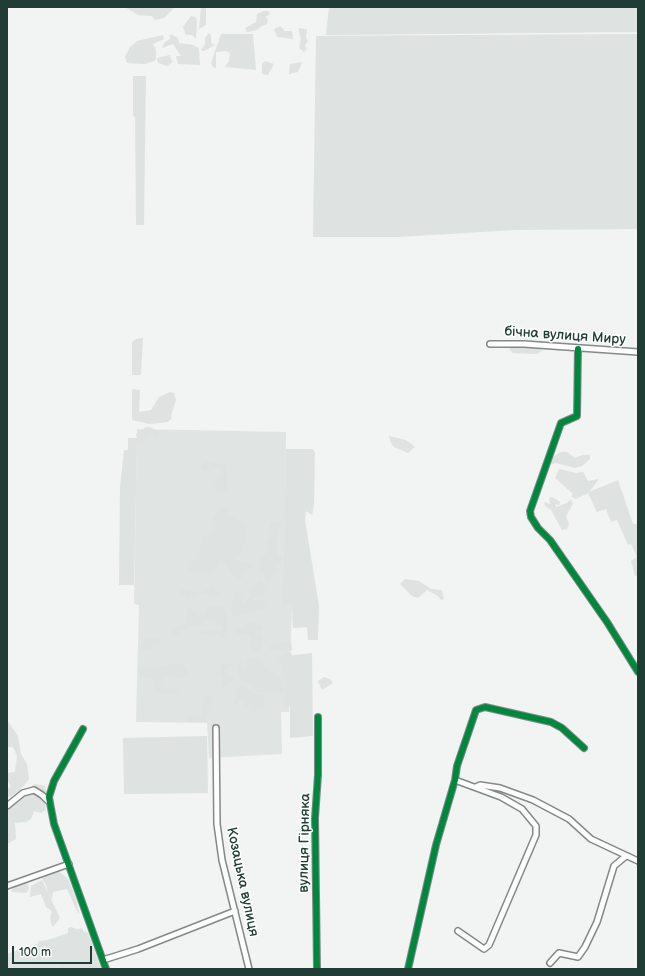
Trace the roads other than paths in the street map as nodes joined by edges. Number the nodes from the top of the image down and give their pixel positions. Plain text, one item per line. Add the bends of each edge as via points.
1 (490, 344) dead end
2 (578, 349) junction
3 (638, 352) edge
4 (638, 672) edge
5 (318, 717) dead end
6 (216, 728) dead end
7 (83, 729) dead end
8 (584, 748) dead end
9 (455, 780) junction
10 (476, 787) junction
11 (50, 804) junction
12 (7, 806) edge
13 (626, 856) junction
14 (638, 861) edge
15 (69, 864) junction
16 (7, 886) edge
17 (235, 911) junction
18 (458, 932) dead end
19 (103, 960) junction
20 (550, 963) dead end
21 (106, 969) edge
22 (249, 969) edge
23 (317, 969) edge
24 (408, 969) edge

1 - 2 street, бічна вулиця Миру
2 - 3 street, бічна вулиця Миру
2 - 4 street via 576,416 561,423 530,511 531,517 608,622
5 - 23 street, вулиця Гірняка via 315,818
6 - 17 street, Козацька вулиця via 217,824 222,860
7 - 11 street via 54,781 49,797
8 - 9 street via 562,728 551,722 485,707 476,710 464,740
9 - 10 street
9 - 24 street via 436,845
10 - 13 street via 480,785 500,788 533,800 569,819 591,839
10 - 18 street via 522,809 536,826 536,835 489,945 484,949
11 - 12 street via 34,790 23,793
11 - 15 street via 54,824
13 - 14 street
13 - 20 street via 614,866 597,922 586,947 578,957 559,953
15 - 16 street
15 - 19 street
17 - 19 street
17 - 22 street, Козацька вулиця
19 - 21 street

